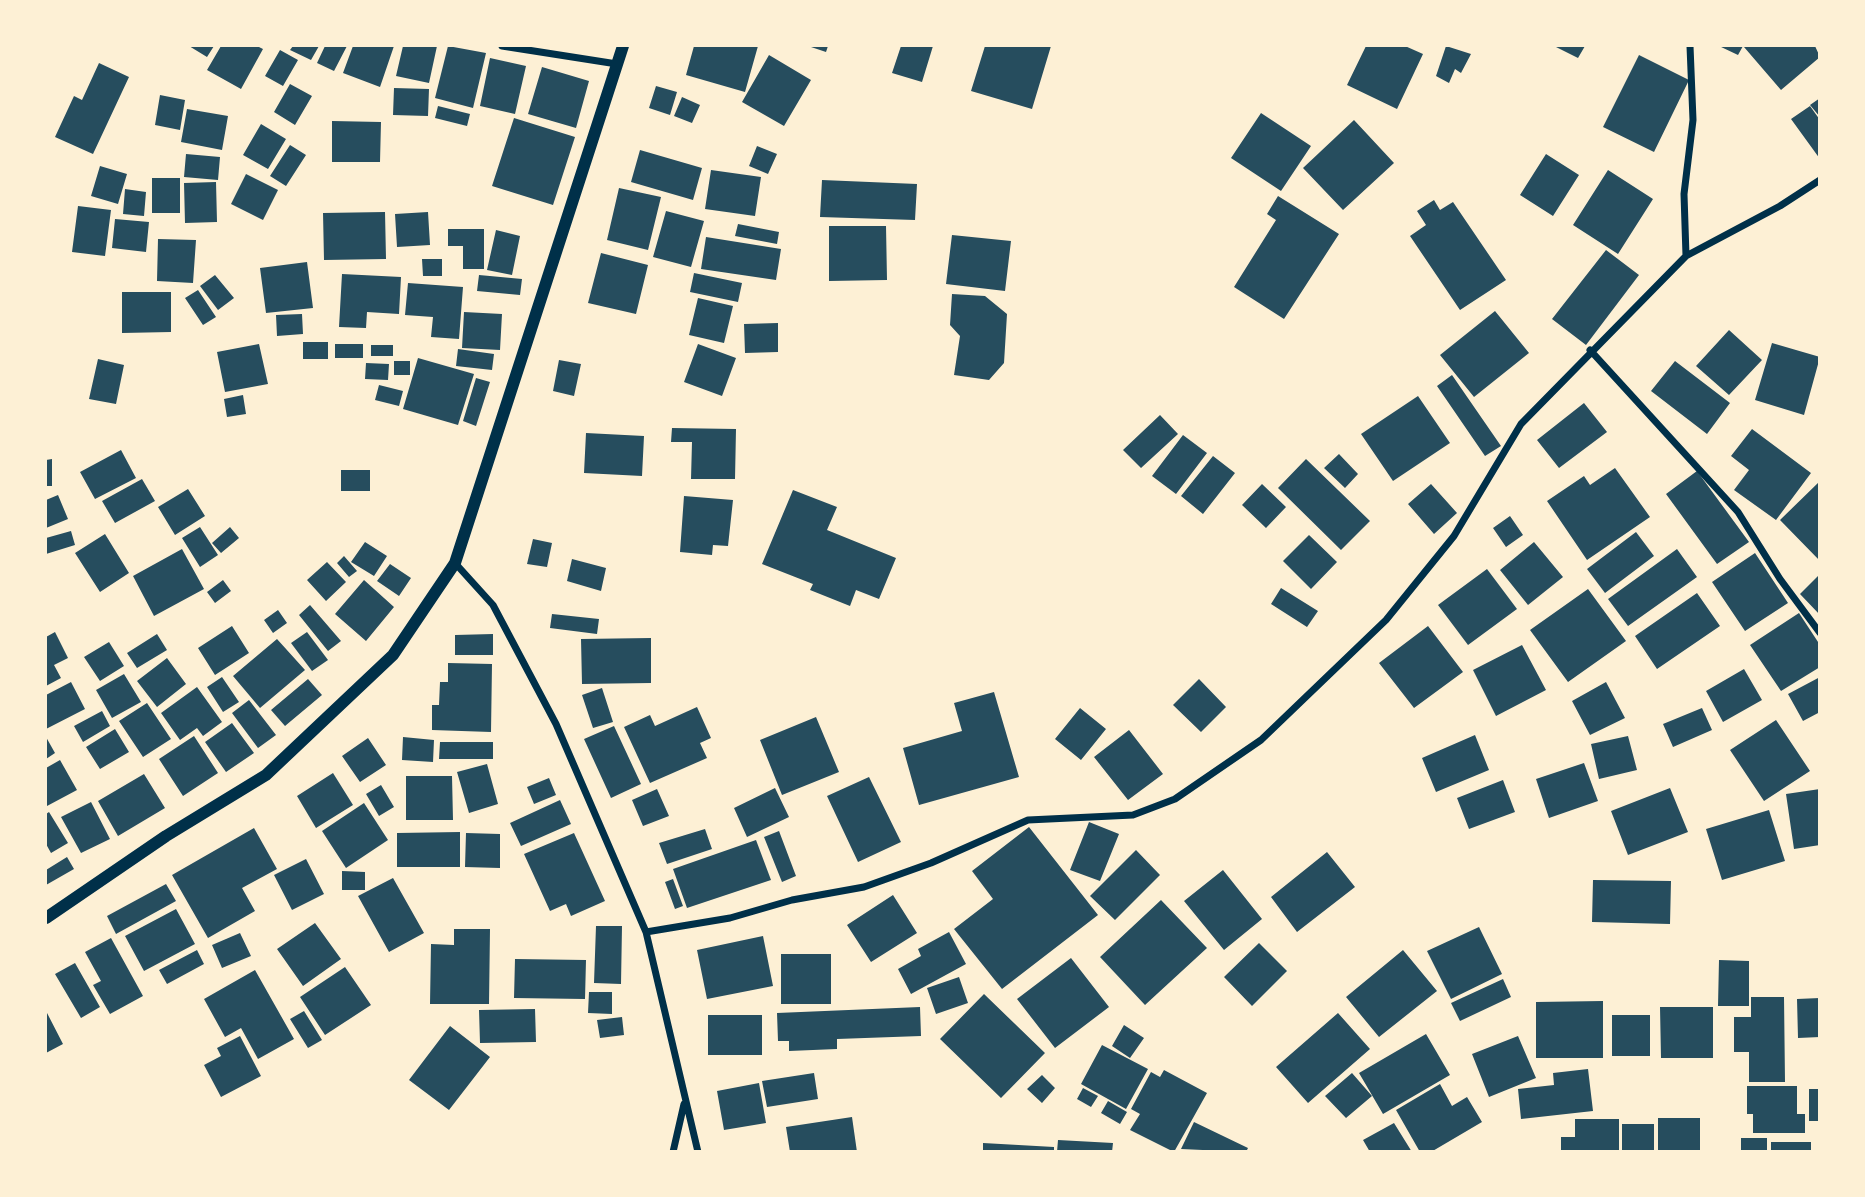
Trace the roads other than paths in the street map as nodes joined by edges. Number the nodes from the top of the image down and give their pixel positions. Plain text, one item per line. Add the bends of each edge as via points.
1 (502, 46) edge
2 (623, 46) edge
3 (1690, 46) edge
4 (617, 64) junction
5 (1819, 180) edge
6 (1686, 256) junction
7 (1590, 351) junction
8 (455, 563) junction
9 (1819, 633) edge
10 (46, 918) edge
11 (646, 932) junction
12 (684, 1102) junction
13 (673, 1152) edge
14 (698, 1152) edge

1 - 4 street
2 - 4 street
3 - 6 street via 1693,120 1684,194
4 - 8 street
5 - 6 street
6 - 7 street
7 - 9 street via 1738,512
7 - 11 street via 1521,424 1454,536 1386,620 1261,740 1175,799 1133,815 1028,820 863,887
8 - 10 street via 393,655 265,775
8 - 11 street via 494,605 556,724
11 - 12 street
12 - 13 street
12 - 14 street

